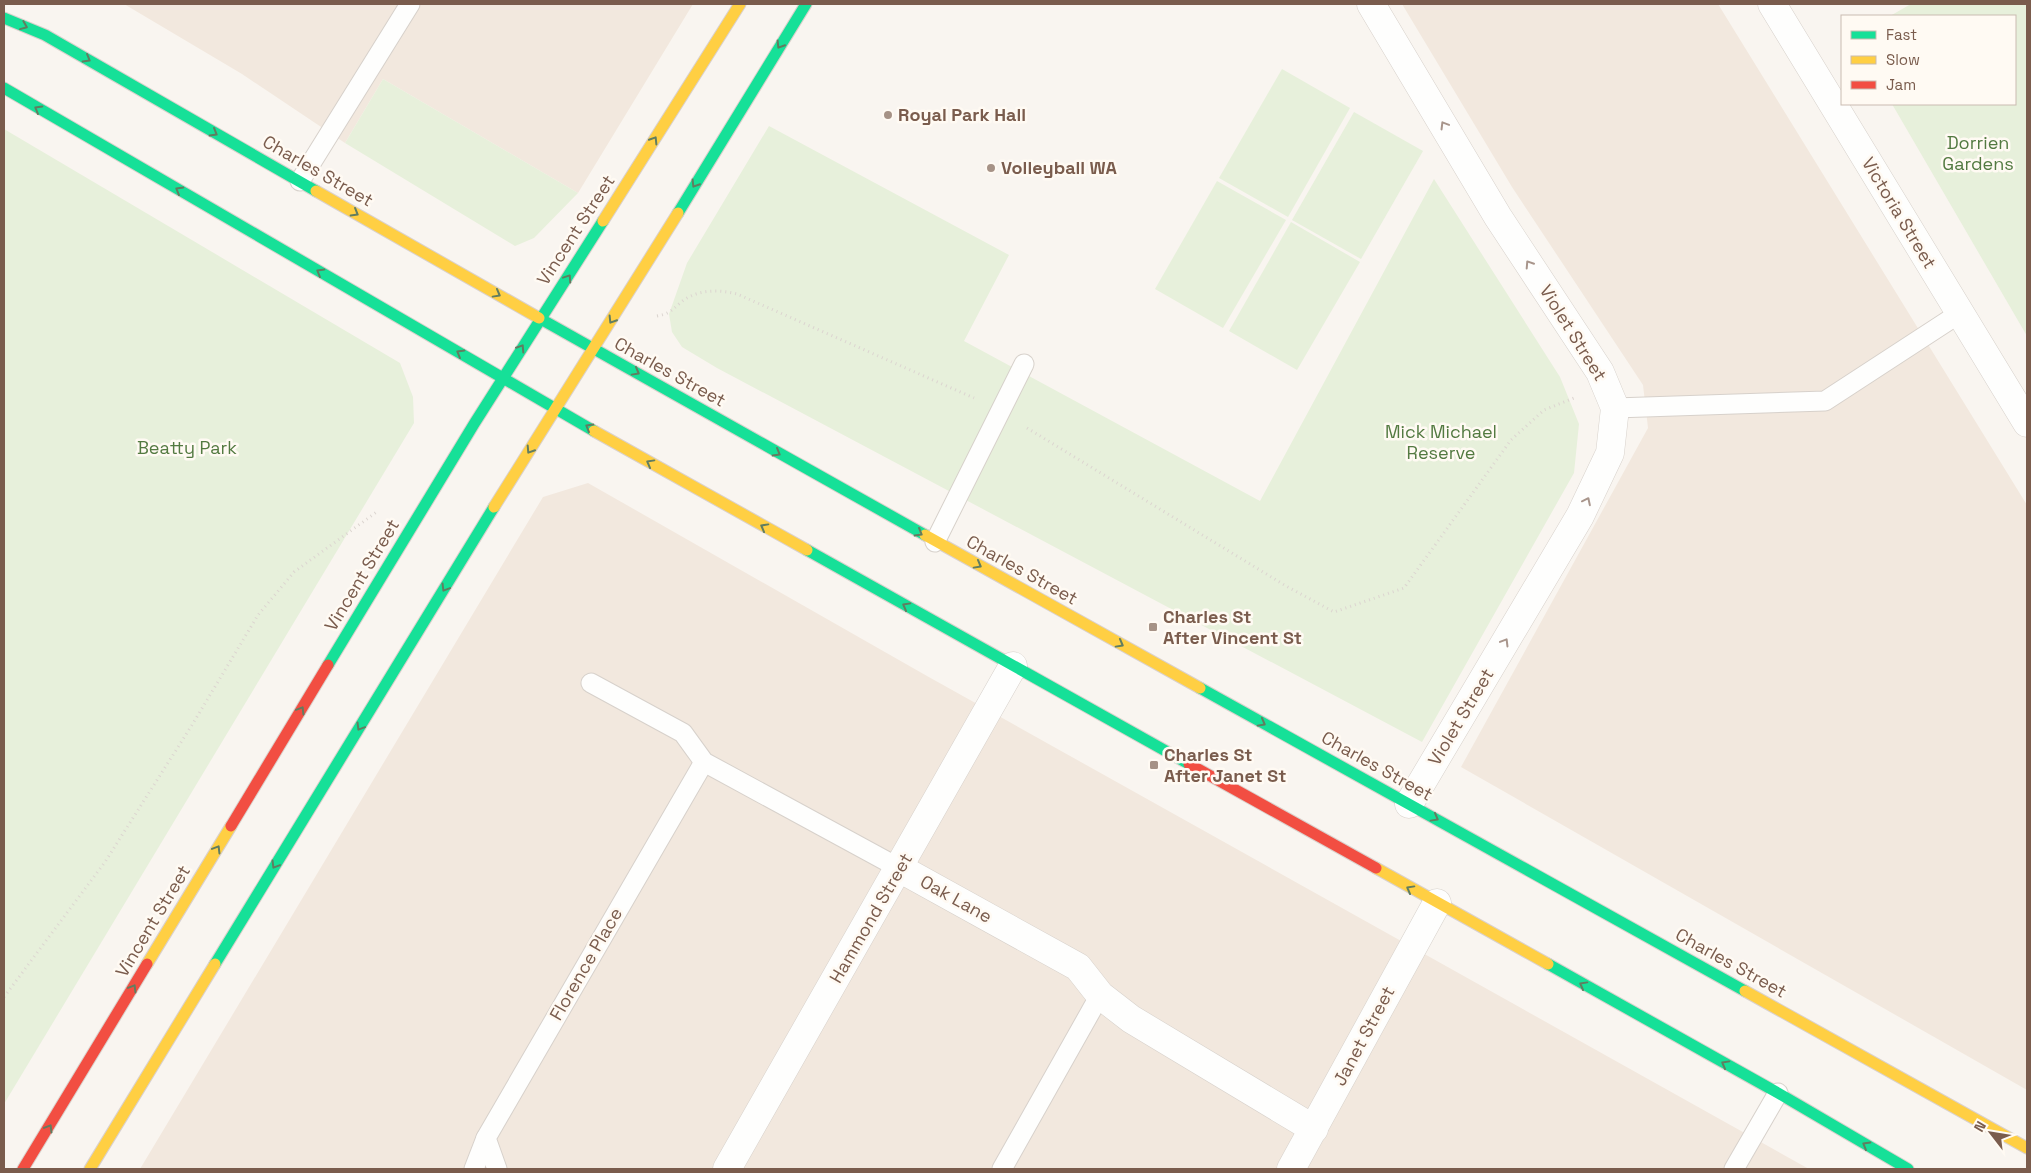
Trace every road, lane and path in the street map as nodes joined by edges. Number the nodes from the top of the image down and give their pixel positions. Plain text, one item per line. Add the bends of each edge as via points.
1 (410, 4) edge
2 (740, 4) edge
3 (806, 4) edge
4 (1371, 4) edge
5 (1772, 4) edge
6 (4, 18) edge
7 (4, 88) edge
8 (300, 181) junction
9 (1960, 312) junction
10 (654, 317) dead end
11 (540, 318) junction
12 (594, 349) junction
13 (1024, 364) dead end
14 (502, 377) junction
15 (1611, 398) junction
16 (556, 408) junction
17 (1000, 411) junction
18 (2027, 423) edge
19 (382, 508) dead end
20 (935, 542) junction
21 (1013, 666) junction
22 (591, 683) dead end
23 (704, 762) junction
24 (1409, 804) junction
25 (899, 868) junction
26 (1436, 904) junction
27 (1100, 995) junction
28 (4, 996) edge
29 (1778, 1093) junction
30 (1314, 1129) junction
31 (486, 1138) junction
32 (2027, 1148) edge
33 (23, 1169) edge
34 (90, 1169) edge
35 (474, 1169) edge
36 (497, 1169) edge
37 (727, 1169) edge
38 (1002, 1169) edge
39 (1290, 1169) edge
40 (1734, 1169) edge
41 (1908, 1169) edge

1 - 8 lane
11 -> 2 main road, Vincent Street
3 -> 12 main road
15 -> 4 street, Violet Street via 1600,372 1498,217
5 - 9 street, Victoria Street
6 -> 8 main road, Charles Street via 45,35
14 -> 7 main road
8 -> 11 main road, Charles Street
9 - 15 lane via 1825,402
9 - 18 street, Victoria Street
10 - 17 path via 668,314 688,298 723,290
11 - 12 main road, Charles Street
14 -> 11 main road, Vincent Street
12 - 16 main road
12 -> 20 main road, Charles Street
13 - 17 lane
14 - 16 main road
33 -> 14 main road, Vincent Street
15 - 17 path via 1571,399 1544,410 1511,440 1404,588 1334,612
24 -> 15 street, Violet Street via 1580,516 1610,453
21 -> 16 main road
16 -> 34 main road
17 - 20 lane
19 - 28 path via 294,572 258,615 105,862
20 -> 24 main road, Charles Street
21 - 25 street, Hammond Street
26 -> 21 main road
22 - 23 lane, Oak Lane via 683,733
23 - 25 lane, Oak Lane
23 - 31 lane, Florence Place
24 -> 32 main road, Charles Street
25 - 27 street, Oak Lane via 1078,967
25 - 37 street, Hammond Street
29 -> 26 main road
26 - 30 street, Janet Street
27 - 30 street, Oak Lane via 1131,1020
27 - 38 lane
29 - 40 lane
41 -> 29 main road
30 - 39 street, Janet Street
31 - 35 lane, Florence Place
31 - 36 lane

